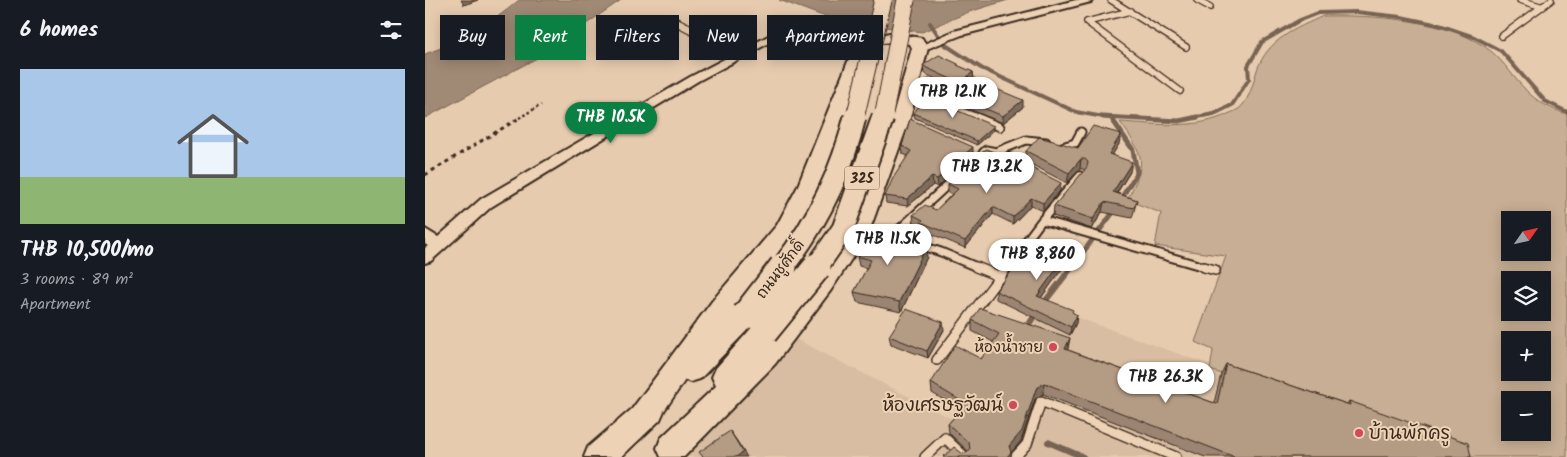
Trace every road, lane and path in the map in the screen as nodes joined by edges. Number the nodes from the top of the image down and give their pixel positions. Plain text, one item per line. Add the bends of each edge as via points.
1 (883, 0) edge
2 (906, 0) edge
3 (1088, 0) edge
4 (1111, 0) edge
5 (1197, 0) edge
6 (1520, 0) edge
7 (1551, 0) edge
8 (1210, 7) dead end
9 (1543, 7) junction
10 (1130, 11) junction
11 (1502, 36) dead end
12 (925, 45) junction
13 (1186, 47) dead end
14 (732, 60) edge
15 (914, 80) junction
16 (1180, 91) dead end
17 (541, 105) dead end
18 (1000, 128) dead end
19 (1081, 132) dead end
20 (974, 150) edge
21 (996, 152) junction
22 (982, 153) junction
23 (975, 160) edge
24 (1020, 164) edge
25 (961, 172) edge
26 (1082, 174) edge
27 (425, 175) edge
28 (1042, 220) junction
29 (876, 231) junction
30 (425, 235) edge
31 (438, 246) junction
32 (425, 257) edge
33 (1215, 270) dead end
34 (1001, 276) junction
35 (755, 323) junction
36 (937, 360) dead end
37 (640, 421) junction
38 (672, 454) edge
39 (599, 457) edge
40 (925, 457) edge
41 (965, 457) edge
42 (1015, 457) edge
43 (1176, 457) edge

1 - 35 main road, ถนนชูศักดิ์ / 325, bridge via 853,125 832,186
2 - 35 main road, ถนนชูศักดิ์ / 325, bridge via 883,118 843,229 808,280
3 - 12 street via 958,33
4 - 10 lane
5 - 8 lane
6 - 9 lane
7 - 9 lane
9 - 11 lane
10 - 13 lane
10 - 16 lane via 1087,22
12 - 15 main road
12 - 37 main road via 905,37 886,36 863,42 808,188 785,231 722,307
14 - 31 street via 486,203
15 - 18 lane
15 - 29 main road via 901,118
17 - 27 path
19 - 21 lane via 1075,143 1064,148 1032,138
20 - 22 lane
21 - 22 lane via 986,150
21 - 24 lane
22 - 23 lane
25 - 29 lane
26 - 28 lane via 1064,187
28 - 33 lane
28 - 34 lane
29 - 34 lane
29 - 38 main road via 822,283 766,356
30 - 31 street
31 - 32 street
34 - 36 lane
35 - 37 main road, ถนนชูศักดิ์ / 325
35 - 38 main road, ถนนชูศักดิ์ / 325 via 720,384
37 - 39 main road, ถนนชูศักดิ์ / 325
40 - 41 lane via 945,438
42 - 43 lane via 1027,444 1041,401

